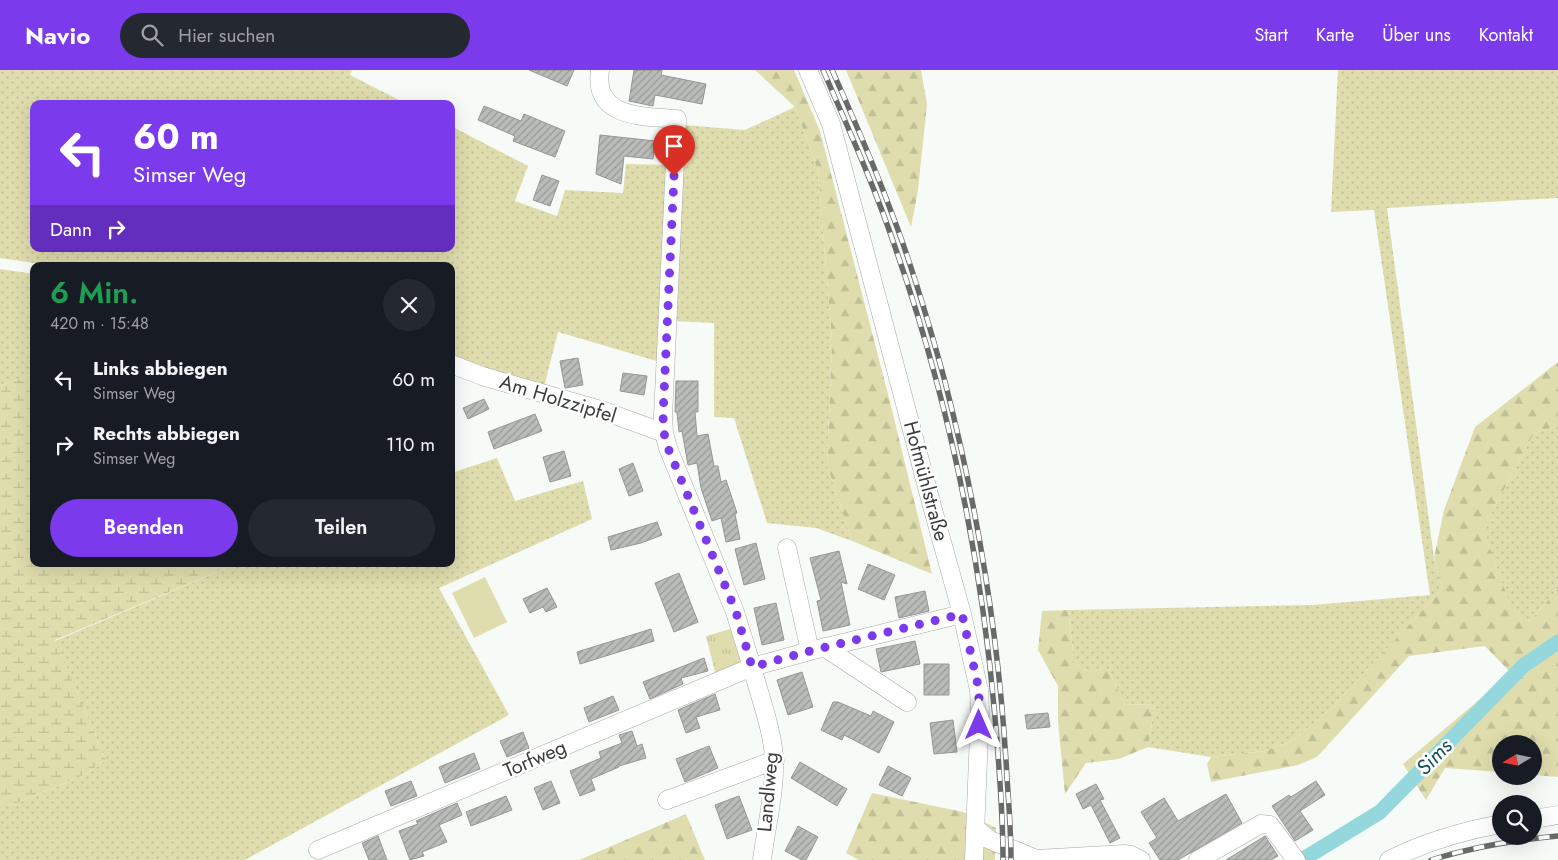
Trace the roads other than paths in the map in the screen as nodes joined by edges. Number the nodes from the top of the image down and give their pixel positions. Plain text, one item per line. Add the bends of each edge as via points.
1 (600, 70) edge
2 (808, 70) edge
3 (455, 366) edge
4 (664, 433) junction
5 (788, 548) dead end
6 (962, 614) junction
7 (817, 649) junction
8 (752, 667) junction
9 (907, 702) dead end
10 (774, 760) junction
11 (667, 800) dead end
12 (1558, 815) edge
13 (1542, 818) edge
14 (1492, 826) edge
15 (975, 832) junction
16 (318, 850) dead end
17 (1294, 857) edge
18 (1038, 859) edge
19 (762, 860) edge
20 (974, 860) edge
21 (1141, 860) edge
22 (1198, 860) edge
23 (1389, 860) edge

1 - 4 street, Landlweg via 602,92 619,111 634,116 677,119
2 - 6 street, Hofmühlstraße via 831,124
3 - 4 street, Am Holzzipfel via 604,411
4 - 8 street, Landlweg via 736,612
5 - 7 street
6 - 7 street, Torfweg
6 - 15 street, Hofmühlstraße via 979,690
7 - 8 street, Torfweg
7 - 9 street
8 - 10 street, Landlweg
8 - 16 street, Torfweg
10 - 11 street
10 - 19 street, Landlweg
12 - 13 street
14 - 23 street via 1412,848
15 - 18 street
15 - 20 street, Hofmühlstraße
17 - 22 street via 1266,823
18 - 21 street via 1124,854

